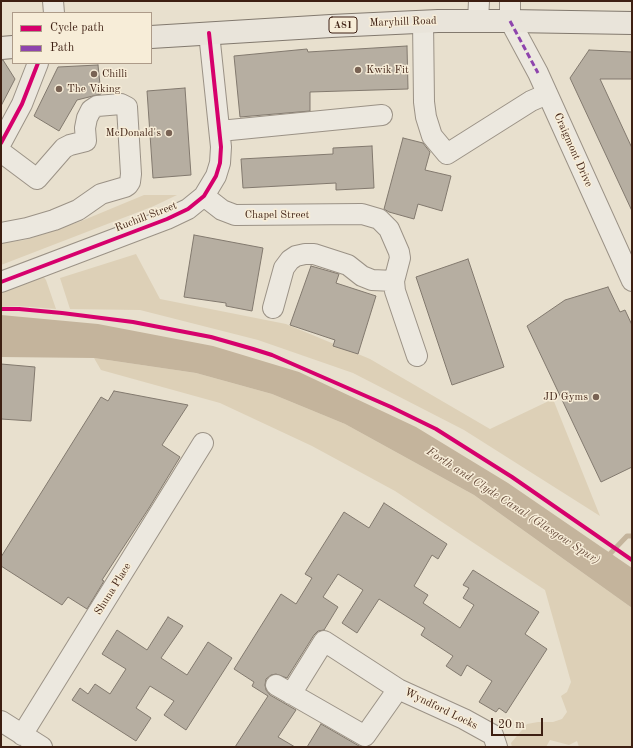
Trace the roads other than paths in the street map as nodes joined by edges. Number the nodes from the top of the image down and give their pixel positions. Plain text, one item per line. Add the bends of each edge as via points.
1 (53, 1) edge
2 (61, 1) edge
3 (478, 11) edge
4 (510, 11) edge
5 (54, 12) edge
6 (61, 12) edge
7 (423, 21) junction
8 (632, 23) edge
9 (209, 33) junction
10 (152, 37) edge
11 (12, 47) edge
12 (1, 48) edge
13 (38, 64) edge
14 (547, 94) junction
15 (382, 115) dead end
16 (220, 131) junction
17 (1, 143) edge
18 (1, 152) edge
19 (204, 196) junction
20 (1, 233) edge
21 (394, 281) junction
22 (632, 281) edge
23 (1, 282) edge
24 (273, 308) dead end
25 (417, 356) dead end
26 (203, 443) dead end
27 (398, 689) junction
28 (1, 721) edge
29 (22, 734) junction
30 (42, 747) edge
31 (497, 747) edge

1 - 5 street
2 - 6 street
3 - 4 main road, Maryhill Road / A81
3 - 7 main road, Maryhill Road / A81
4 - 8 main road, Maryhill Road / A81
4 - 14 street, Craigmont Drive
7 - 9 main road, Maryhill Road / A81
7 - 14 street via 426,117 432,136 447,154 531,101
9 - 10 main road, Maryhill Road / A81
9 - 16 street, Ruchill Street
11 - 12 main road
13 - 17 street via 22,104
14 - 22 street, Craigmont Drive
15 - 16 street
16 - 19 street, Ruchill Street via 220,163
18 - 20 street via 37,179 67,146 86,141 85,128 91,110 97,106 121,104 127,107 131,174 128,185 101,194 78,210 54,220
19 - 21 street, Chapel Street via 222,210 241,216 356,214 379,219 389,229 399,252 400,258
19 - 23 street, Ruchill Street via 188,209 167,219
21 - 24 street via 372,280 348,266 320,255 296,256 284,268
21 - 25 street
26 - 29 street, Shuna Place
27 - 27 street, Wyndford Locks via 324,641 283,690 365,736
27 - 31 street, Wyndford Locks via 493,735
28 - 29 street
29 - 30 street

